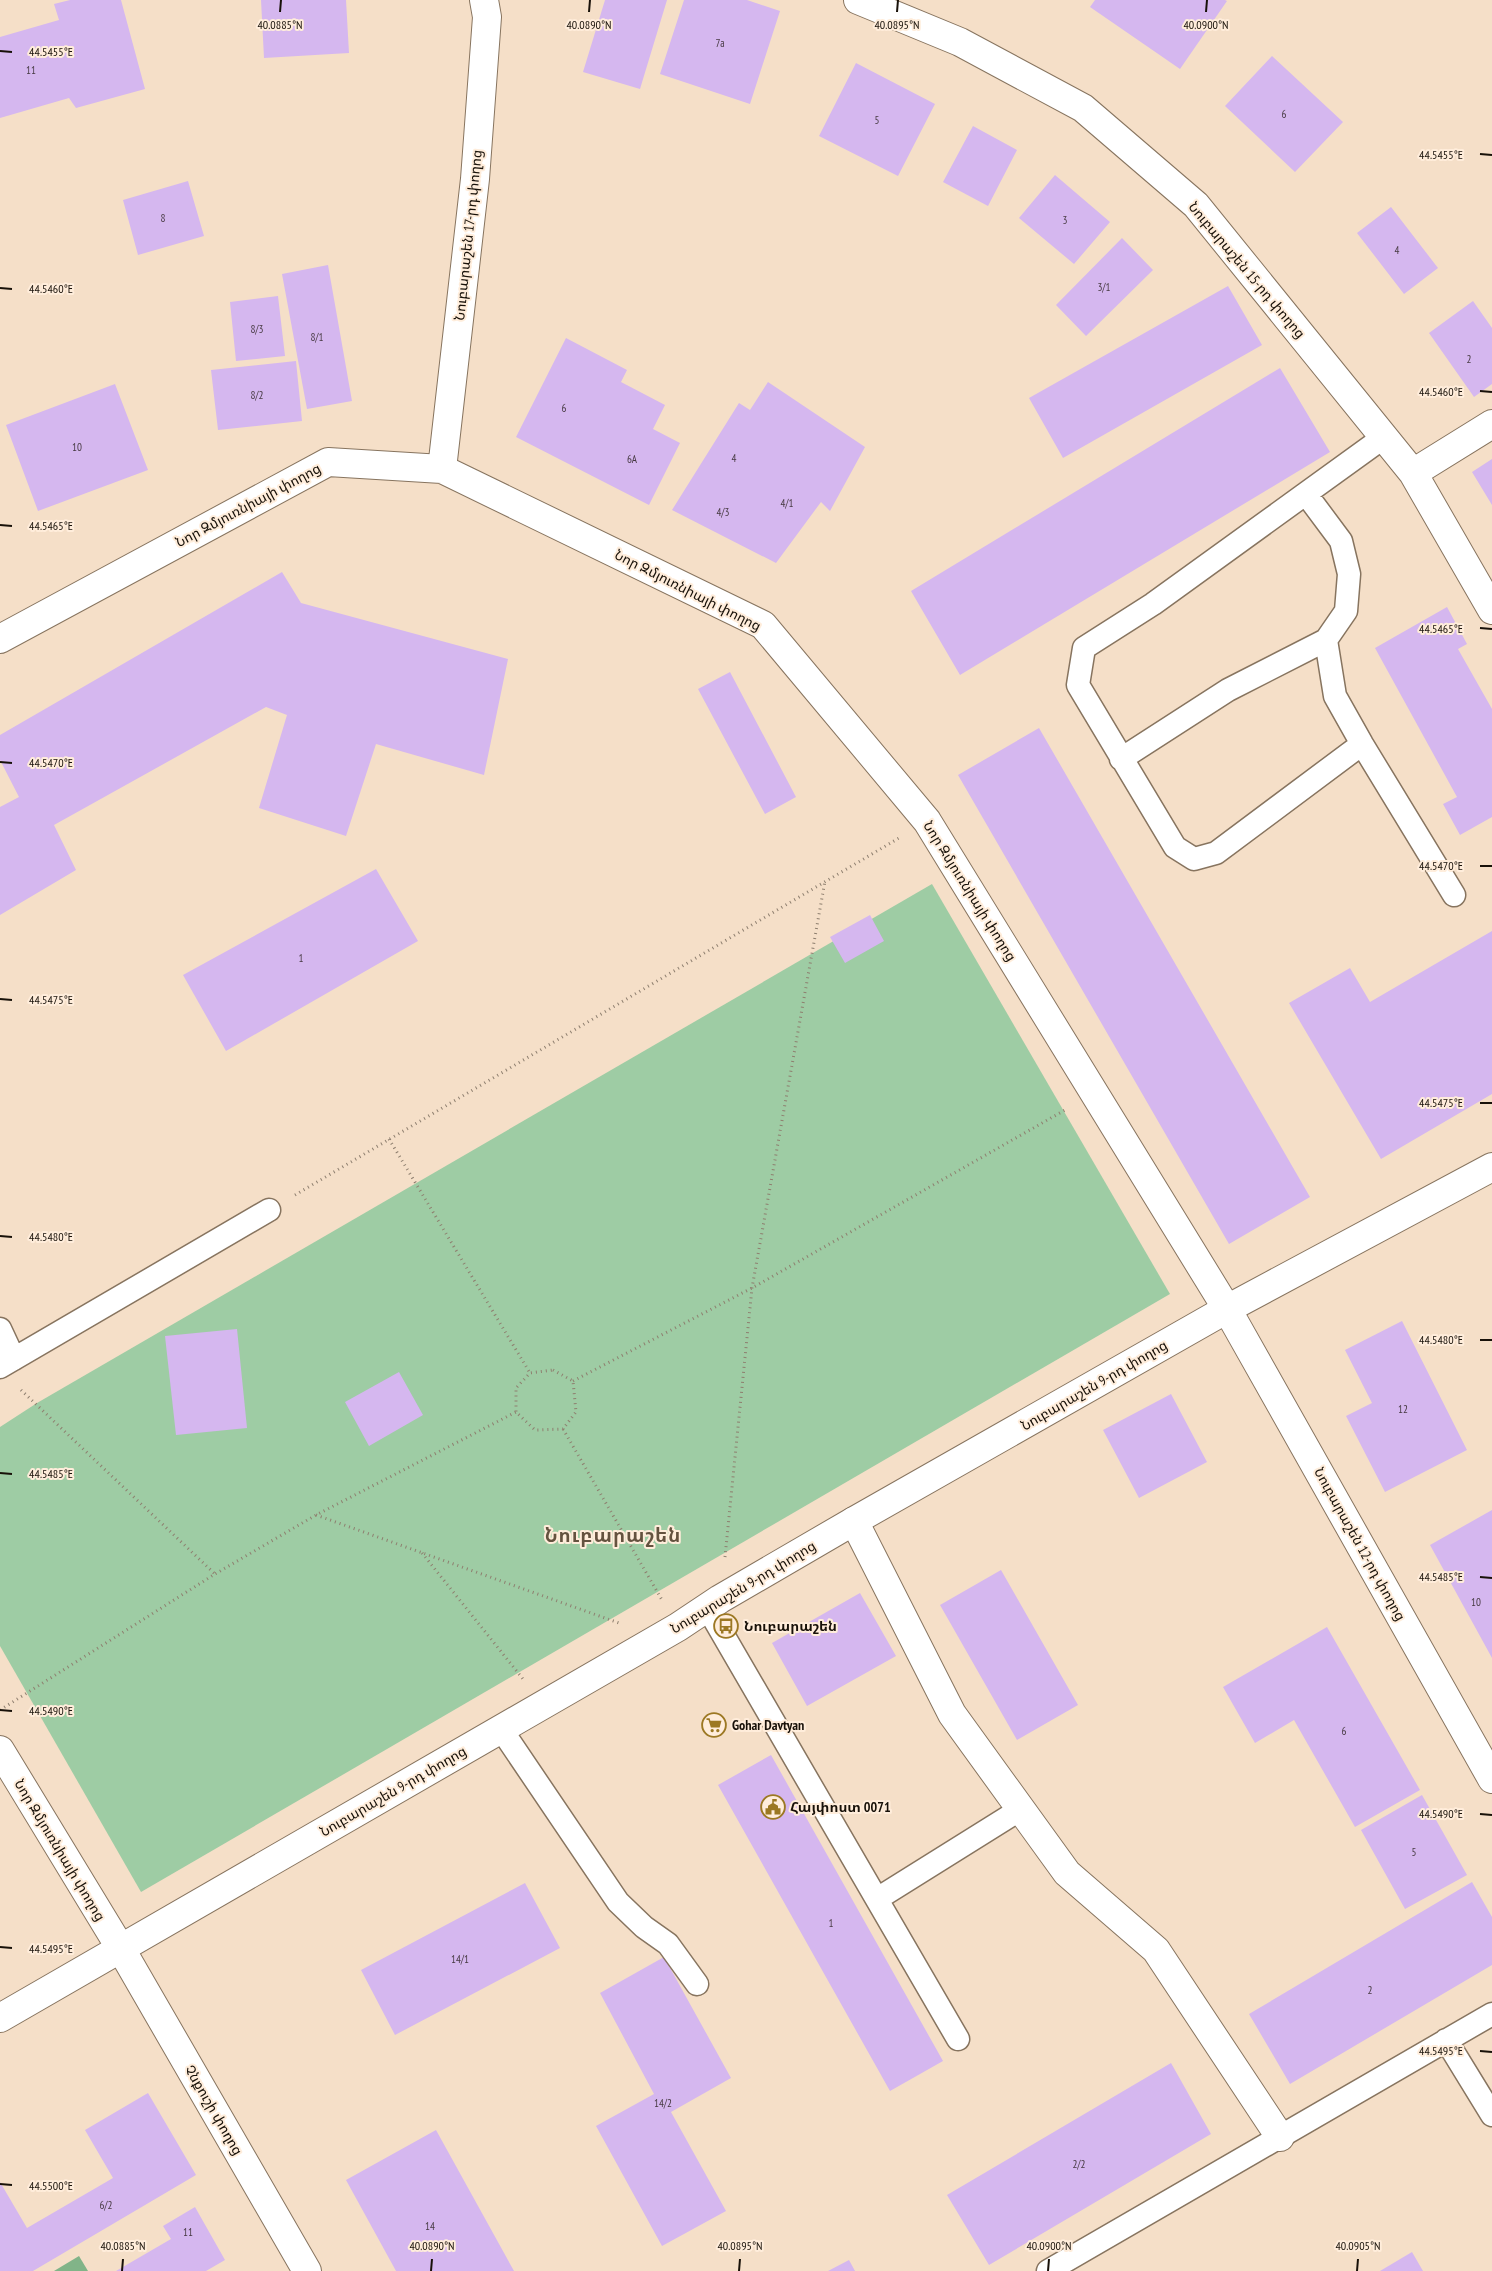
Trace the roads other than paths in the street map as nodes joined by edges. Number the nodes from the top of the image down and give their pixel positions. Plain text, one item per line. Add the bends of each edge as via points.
1 (484, 0) edge
2 (858, 0) edge
3 (1492, 424) edge
4 (1384, 437) junction
5 (442, 469) junction
6 (1413, 473) junction
7 (1306, 494) junction
8 (1492, 610) edge
9 (0, 639) edge
10 (1326, 640) junction
11 (1362, 744) junction
12 (1121, 759) junction
13 (1454, 895) dead end
14 (1492, 1167) edge
15 (269, 1210) road end
16 (1227, 1309) junction
17 (0, 1329) edge
18 (7, 1363) edge
19 (854, 1521) junction
20 (708, 1607) junction
21 (501, 1729) junction
22 (0, 1750) edge
23 (1492, 1779) edge
24 (1021, 1809) junction
25 (877, 1899) junction
26 (121, 1949) junction
27 (697, 1984) dead end
28 (1492, 2014) edge
29 (0, 2018) edge
30 (958, 2039) dead end
31 (1446, 2040) junction
32 (1485, 2088) edge
33 (1492, 2116) edge
34 (1280, 2137) junction
35 (307, 2271) edge
36 (1048, 2271) edge

1 - 5 street, Նուբարաշեն 17-րդ փողոց via 487,17 475,179
2 - 4 street, Նուբարաշեն 15-րդ փողոց via 960,42 1083,108 1196,205
3 - 6 street
4 - 6 street, Նուբարաշեն 15-րդ փողոց
4 - 7 lane
5 - 9 street, Նոր Զմյուռնիայի փողոց via 328,462
5 - 16 street, Նոր Զմյուռնիայի փողոց via 763,625 927,821
6 - 8 street, Նուբարաշեն 15-րդ փողոց
7 - 10 lane via 1341,540 1350,574 1346,611
7 - 12 lane via 1153,604 1084,648 1078,685
10 - 11 lane via 1335,696
10 - 12 lane via 1228,690
11 - 12 lane via 1216,853 1194,859 1176,847
11 - 13 lane
14 - 16 street, Նուբարաշեն 9-րդ փողոց
15 - 18 lane
16 - 19 street, Նուբարաշեն 9-րդ փողոց
16 - 23 street, Նուբարաշեն 12-րդ փողոց
17 - 18 lane
19 - 20 street, Նուբարաշեն 9-րդ փողոց
19 - 24 street via 952,1714
20 - 21 street, Նուբարաշեն 9-րդ փողոց
20 - 25 lane
21 - 26 street, Նուբարաշեն 9-րդ փողոց
21 - 27 lane via 618,1902 668,1944
22 - 26 street, Նոր Զմյուռնիայի փողոց
24 - 25 lane
24 - 34 street via 1067,1873 1156,1950
25 - 30 lane
26 - 29 street, Նուբարաշեն 9-րդ փողոց
26 - 35 street, Չնքուշի փողոց
28 - 31 lane
31 - 32 lane
31 - 34 lane
32 - 33 lane
34 - 36 lane

